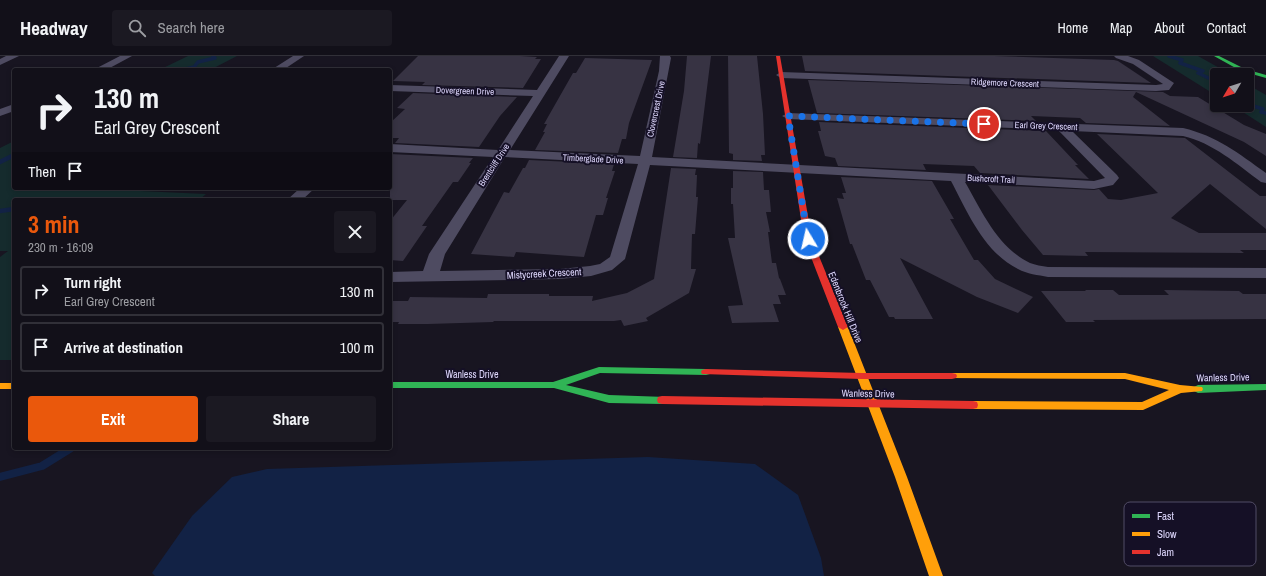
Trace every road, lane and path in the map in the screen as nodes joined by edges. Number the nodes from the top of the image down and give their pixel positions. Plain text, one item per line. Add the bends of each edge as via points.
1 (14, 56) edge
2 (127, 56) edge
3 (299, 56) edge
4 (564, 56) edge
5 (665, 56) edge
6 (778, 56) edge
7 (1119, 56) edge
8 (1216, 56) edge
9 (1235, 56) edge
10 (0, 62) edge
11 (102, 68) edge
12 (279, 68) edge
13 (1266, 73) edge
14 (781, 75) junction
15 (1266, 77) edge
16 (392, 88) edge
17 (539, 93) junction
18 (12, 108) edge
19 (0, 113) edge
20 (788, 116) junction
21 (1061, 127) junction
22 (392, 148) edge
23 (502, 154) junction
24 (645, 161) junction
25 (796, 168) junction
26 (956, 178) junction
27 (1266, 179) edge
28 (306, 190) edge
29 (296, 198) edge
30 (1266, 273) edge
31 (392, 277) edge
32 (430, 277) junction
33 (862, 376) junction
34 (392, 385) edge
35 (0, 386) edge
36 (12, 386) edge
37 (554, 386) junction
38 (1266, 387) edge
39 (1180, 389) junction
40 (873, 404) junction
41 (936, 576) edge

1 - 10 street
2 - 11 street
3 - 12 street
4 - 17 street, Brentcliff Drive
5 - 24 street, Clovercrest Drive
6 - 14 main road, Edenbrook Hill Drive
7 - 14 street, Ridgemore Crescent via 1136,62 1169,83 1165,88 1156,88
8 - 15 main road via 1243,70
9 - 13 main road
13 - 15 main road
14 - 20 main road, Edenbrook Hill Drive
16 - 17 street, Dovergreen Drive
17 - 23 street, Brentcliff Drive
18 - 19 street
20 - 21 street, Earl Grey Crescent
20 - 25 main road, Edenbrook Hill Drive
21 - 26 street, Bushcroft Trail via 1112,178 1108,182 1094,185
21 - 27 street, Earl Grey Crescent via 1193,134 1214,142
22 - 23 street, Timberglade Drive
23 - 24 street, Timberglade Drive
23 - 32 street, Brentcliff Drive via 437,254
24 - 25 street, Timberglade Drive
24 - 32 street, Mistycreek Crescent via 617,259 606,267 560,274
25 - 26 street, Bushcroft Trail
25 - 33 main road, Edenbrook Hill Drive via 808,239
26 - 30 street via 991,239 1006,255 1025,267 1048,272
28 - 29 street
31 - 32 street, Mistycreek Crescent
33 - 37 main road, Wanless Drive via 599,370
33 - 39 main road, Wanless Drive via 1125,376
33 - 40 main road, Edenbrook Hill Drive
34 - 37 main road, Wanless Drive
35 - 36 main road
37 - 40 main road, Wanless Drive via 609,399
38 - 39 main road, Wanless Drive
39 - 40 main road, Wanless Drive via 1143,406
40 - 41 main road

